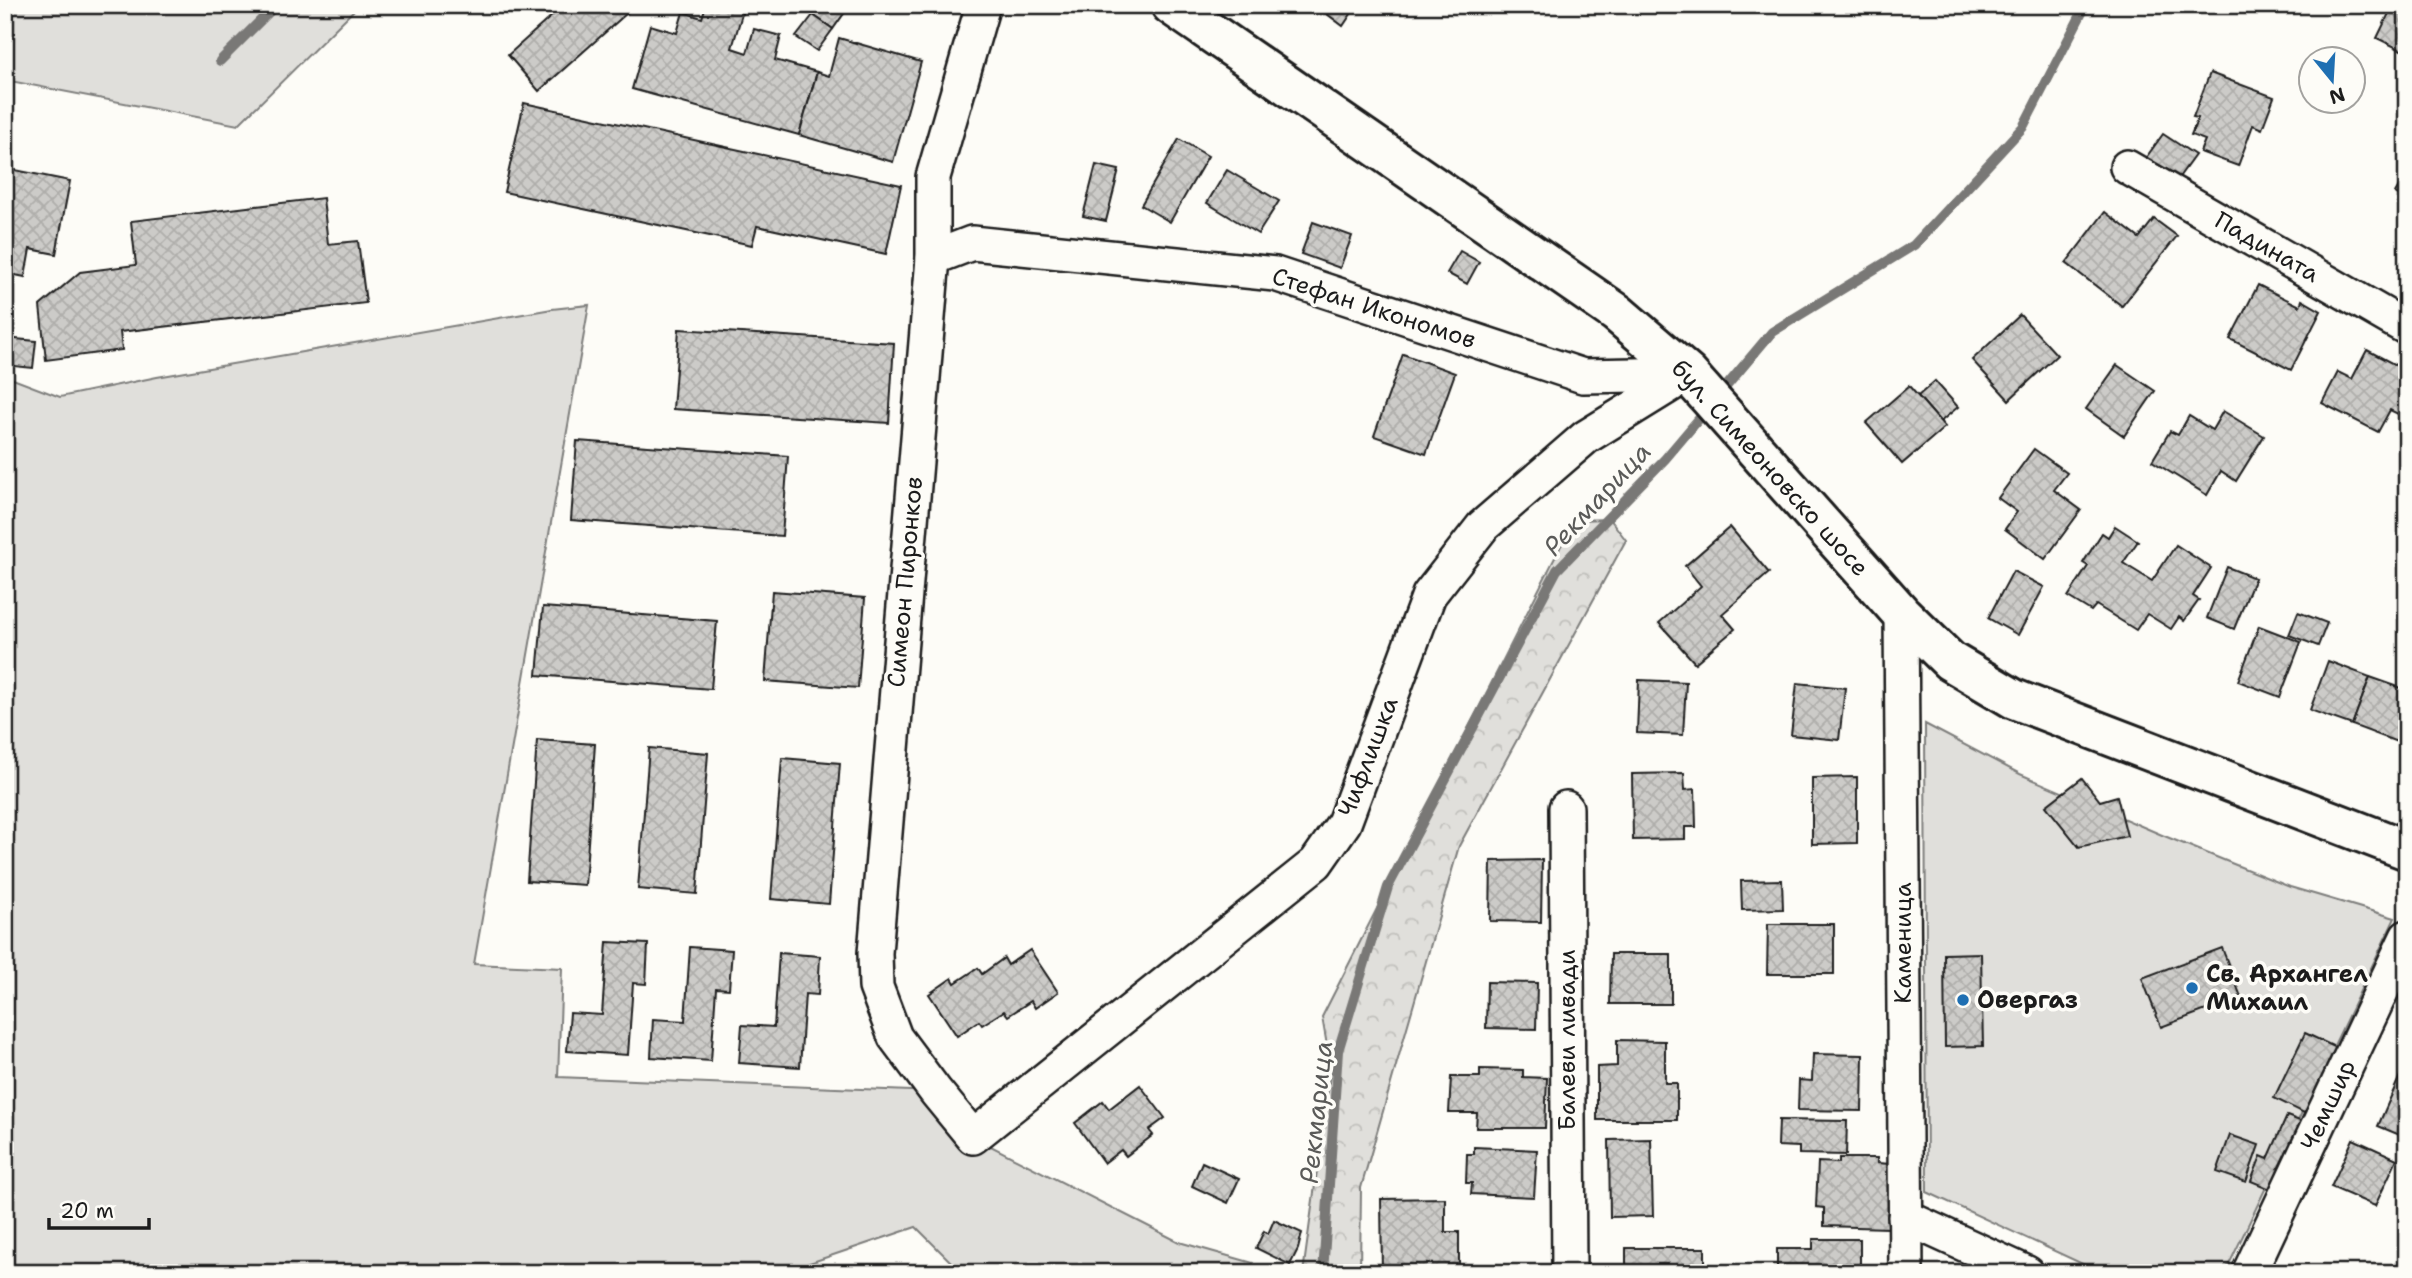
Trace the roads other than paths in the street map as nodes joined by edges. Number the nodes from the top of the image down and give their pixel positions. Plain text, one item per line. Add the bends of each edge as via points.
1 (983, 5) edge
2 (1171, 5) edge
3 (2127, 167) dead end
4 (933, 258) junction
5 (2407, 327) edge
6 (1693, 379) junction
7 (1901, 613) junction
8 (1566, 808) dead end
9 (2407, 850) edge
10 (2407, 937) edge
11 (973, 1137) joint
12 (1905, 1217) junction
13 (1569, 1273) edge
14 (1906, 1273) edge
15 (2027, 1273) edge
16 (2249, 1273) edge

1 - 4 street, Симеон Пиронков via 933,177
2 - 6 street, бул. Симеоновско шосе via 1617,313
3 - 5 street, Падината
4 - 6 street, Стефан Икономов via 972,243 1275,274 1583,376
4 - 11 street, Симеон Пиронков via 876,939 876,988 895,1037
6 - 7 street, бул. Симеоновско шосе
6 - 11 street, Чифлишка via 1586,437 1483,527 1429,595 1344,823 1316,863
7 - 9 street, бул. Симеоновско шосе via 1950,661 2014,699
7 - 12 street, Каменица
8 - 13 street, Балеви ливади
10 - 16 street, Чемшир
12 - 14 street, Каменица
12 - 15 street

